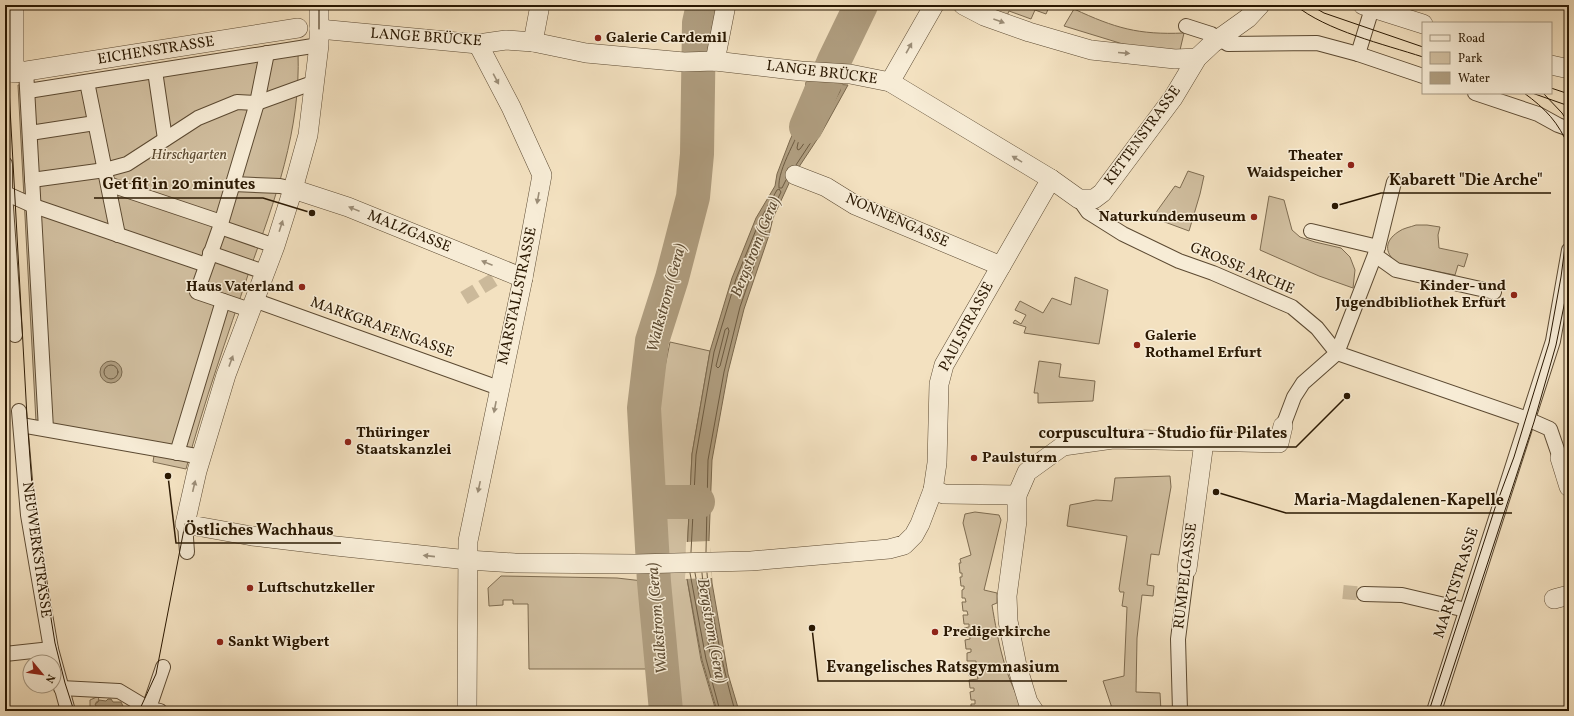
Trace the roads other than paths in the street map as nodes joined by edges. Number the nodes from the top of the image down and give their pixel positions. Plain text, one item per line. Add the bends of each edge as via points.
1 (14, 5) edge
2 (319, 5) edge
3 (540, 5) edge
4 (726, 5) edge
5 (934, 5) edge
6 (963, 5) edge
7 (1260, 5) edge
8 (1367, 10) edge
9 (1422, 24) edge
10 (1186, 26) dead end
11 (298, 28) dead end
12 (1214, 34) junction
13 (319, 37) junction
14 (533, 42) junction
15 (478, 44) junction
16 (267, 53) junction
17 (1358, 54) junction
18 (1197, 58) junction
19 (711, 61) junction
20 (1552, 65) edge
21 (1569, 69) edge
22 (155, 71) junction
23 (15, 72) edge
24 (1422, 76) edge
25 (87, 82) junction
26 (315, 82) junction
27 (890, 82) junction
28 (28, 91) junction
29 (1483, 94) edge
30 (1504, 97) edge
31 (257, 103) junction
32 (95, 123) junction
33 (1569, 129) edge
34 (30, 133) junction
35 (165, 139) junction
36 (5, 164) edge
37 (105, 170) junction
38 (795, 175) dead end
39 (1051, 179) junction
40 (32, 180) junction
41 (1394, 182) dead end
42 (108, 184) junction
43 (233, 184) junction
44 (293, 189) junction
45 (5, 193) edge
46 (1079, 199) junction
47 (34, 206) junction
48 (221, 224) junction
49 (1311, 231) dead end
50 (118, 234) junction
51 (275, 246) junction
52 (1569, 250) edge
53 (1377, 251) junction
54 (7, 253) edge
55 (208, 259) junction
56 (1568, 265) edge
57 (1001, 266) junction
58 (264, 272) junction
59 (523, 278) junction
60 (1494, 292) dead end
61 (223, 301) junction
62 (252, 305) junction
63 (15, 335) dead end
64 (1337, 353) junction
65 (499, 388) junction
66 (19, 411) dead end
67 (1528, 419) junction
68 (20, 426) junction
69 (1282, 426) joint
70 (46, 430) junction
71 (1204, 442) junction
72 (177, 452) junction
73 (202, 457) junction
74 (1560, 458) joint
75 (1569, 487) edge
76 (933, 490) junction
77 (1017, 495) junction
78 (185, 524) junction
79 (187, 552) dead end
80 (468, 560) junction
81 (1187, 569) joint
82 (1364, 594) tunnel mouth
83 (1464, 610) junction
84 (51, 649) junction
85 (5, 654) edge
86 (52, 654) edge
87 (163, 667) dead end
88 (62, 688) edge
89 (62, 691) edge
90 (152, 710) edge
91 (68, 711) edge
92 (467, 711) edge
93 (1034, 711) edge
94 (1180, 711) edge
95 (1434, 711) edge

1 - 23 street
2 - 13 street
3 - 14 street
4 - 19 street
27 -> 5 street
6 -> 18 street via 984,16 1091,50 1176,59
7 - 12 street, KETTENSTRASSE via 1248,18
8 - 9 street
8 - 17 street
10 - 12 street
11 - 23 street, EICHENSTRASSE
12 - 17 street via 1228,44 1318,43
12 - 18 street, KETTENSTRASSE
13 - 15 street, LANGE BRÜCKE
13 - 16 street
13 - 26 street
14 - 15 street, LANGE BRÜCKE via 506,40
14 - 19 street, LANGE BRÜCKE via 586,54 684,62
15 -> 59 street, MARSTALLSTRASSE via 542,175
16 - 22 street
16 - 31 street
17 - 24 street
18 - 46 street, KETTENSTRASSE via 1173,98 1102,193 1094,199
19 - 27 street, LANGE BRÜCKE via 850,74
20 - 21 street
22 - 25 street
22 - 35 street
23 - 28 street
25 - 28 street
25 - 32 street
26 - 31 street
26 - 44 street via 308,135
39 -> 27 street, LANGE BRÜCKE
28 - 34 street
29 - 30 street
30 - 33 street
31 - 35 street via 237,102 198,118
31 - 43 street
32 - 34 street
32 - 37 street
34 - 40 street
35 - 37 street via 127,164
36 - 45 street
37 - 40 street
37 - 42 street
38 - 57 street, NONNENGASSE via 826,187 855,205
39 - 46 street, LANGE BRÜCKE
39 - 57 street, PAULSTRASSE
40 - 47 street
41 - 53 street
42 - 48 street
42 - 50 street
43 - 44 street
43 - 48 street
51 -> 44 street
59 -> 44 street, MALZGASSE via 348,207
45 - 47 street
45 - 54 street
46 - 64 street, GROSSE ARCHE via 1088,212 1123,234 1179,261 1292,307 1317,328
47 - 50 street
47 - 70 street
48 - 51 street
48 - 55 street
49 - 53 street
50 - 55 street
51 - 58 street
52 - 56 street, MARKTSTRASSE
53 - 60 street via 1396,270
53 - 64 street
54 - 63 street
55 - 58 street
55 - 61 street, MARKGRAFENGASSE via 197,292
56 - 67 street, MARKTSTRASSE via 1553,341
57 - 76 street, PAULSTRASSE via 944,365 941,376 937,463
58 - 62 street
59 - 65 street, MARSTALLSTRASSE
61 - 62 street, MARKGRAFENGASSE
61 - 72 street
62 - 65 street, MARKGRAFENGASSE
73 -> 62 street via 226,374
64 - 67 street
64 - 69 street via 1303,383
65 -> 80 street, MARSTALLSTRASSE via 468,541
66 - 68 street, NEUWERKSTRASSE
67 - 74 street via 1550,429
67 - 83 street, MARKTSTRASSE
68 - 70 street
68 - 84 street, NEUWERKSTRASSE via 28,515
69 - 71 street via 1279,443
70 - 72 street
71 - 77 street via 1113,439 1063,446 1027,472
71 - 81 street, RUMPELGASSE
72 - 73 street
78 -> 73 street
74 - 75 street
76 - 77 street via 944,494
76 - 80 street, PAULSTRASSE via 914,535 904,545 889,549 711,563 515,563
77 - 93 street via 1007,596 1008,621 1017,666 1028,702
78 - 79 street
80 -> 78 street via 252,536
80 - 92 street, MARSTALLSTRASSE
81 - 94 street, RUMPELGASSE via 1178,639
82 - 83 street, MARKTSTRASSE via 1402,595
83 - 95 street, MARKTSTRASSE
84 - 85 street
84 - 86 street, NEUWERKSTRASSE
87 - 90 street
88 - 90 street via 119,691
89 - 91 street, NEUWERKSTRASSE

